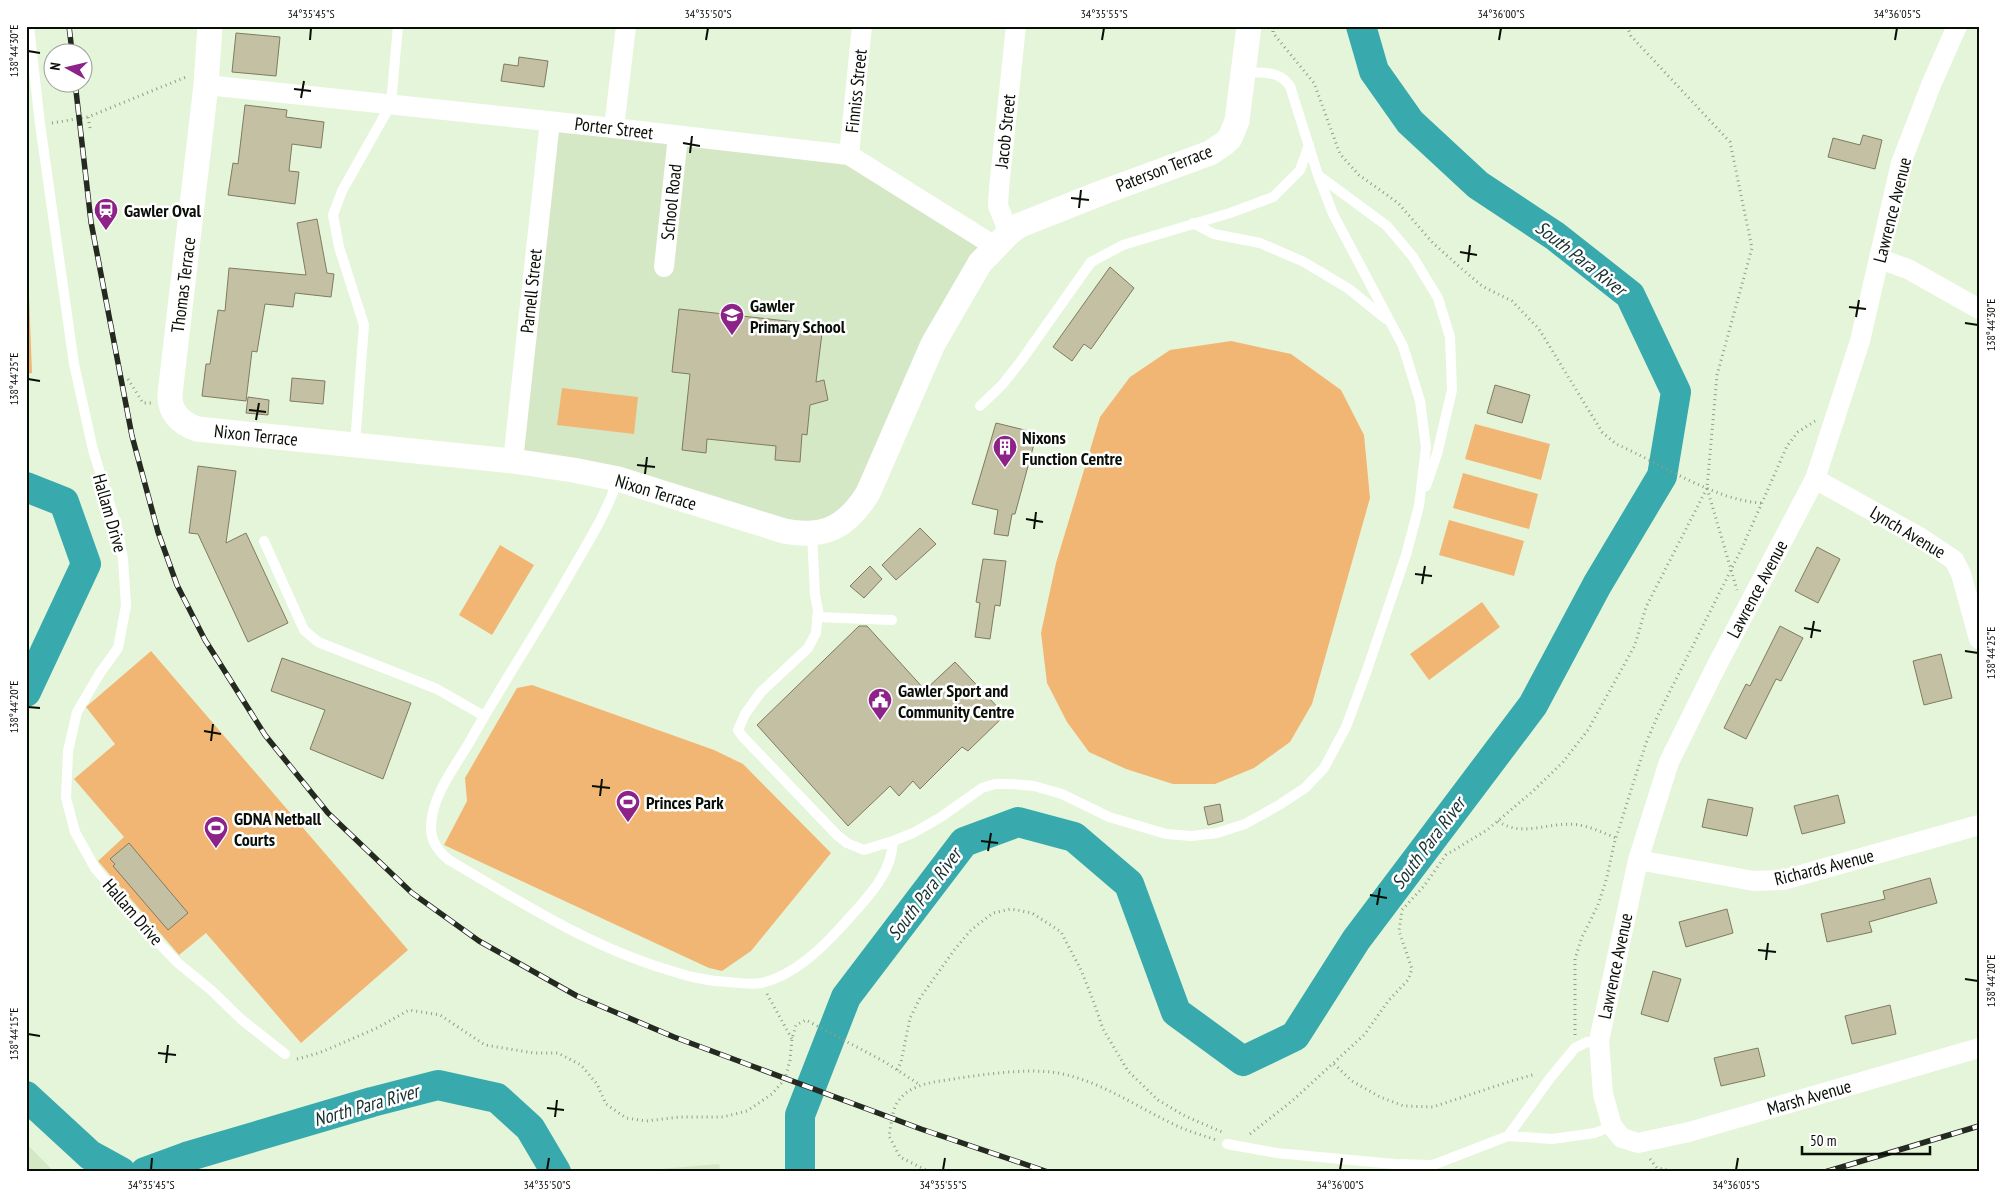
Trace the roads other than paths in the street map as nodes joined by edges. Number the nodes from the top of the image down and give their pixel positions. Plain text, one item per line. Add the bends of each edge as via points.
1 (29, 26) edge
2 (210, 26) edge
3 (398, 26) edge
4 (626, 26) edge
5 (862, 26) edge
6 (1016, 26) edge
7 (1249, 26) edge
8 (1957, 26) edge
9 (1244, 72) junction
10 (197, 81) junction
11 (391, 104) junction
12 (550, 121) junction
13 (614, 128) junction
14 (678, 136) junction
15 (1309, 145) junction
16 (849, 155) junction
17 (1318, 174) junction
18 (1193, 223) junction
19 (1002, 240) junction
20 (1880, 259) junction
21 (664, 267) dead end
22 (1979, 310) edge
23 (1390, 323) junction
24 (170, 398) joint
25 (980, 406) dead end
26 (355, 445) junction
27 (512, 461) junction
28 (618, 479) junction
29 (1815, 479) junction
30 (1419, 506) junction
31 (812, 534) junction
32 (264, 541) dead end
33 (817, 618) junction
34 (892, 620) dead end
35 (1979, 639) edge
36 (484, 716) junction
37 (1979, 825) edge
38 (893, 841) junction
39 (1638, 860) junction
40 (1599, 1042) junction
41 (1979, 1048) edge
42 (285, 1054) road end
43 (1612, 1126) junction
44 (1508, 1136) junction
45 (1227, 1144) road end

1 - 42 lane, Hallam Drive via 74,364 93,450 124,559 126,606 118,648 77,712 68,752 66,798 75,832 95,868 160,944 242,1020
2 - 10 street, Thomas Terrace
3 - 11 lane
4 - 13 street
5 - 16 street, Finniss Street
6 - 19 street, Jacob Street via 999,188
7 - 9 street, Paterson Terrace
8 - 20 street, Lawrence Avenue via 1901,163
9 - 15 lane via 1284,77 1299,109
9 - 19 street, Paterson Terrace via 1234,131 1216,149 1020,225
10 - 11 street, Porter Street
10 - 24 street, Thomas Terrace
11 - 12 street, Porter Street
11 - 26 lane via 342,190 333,215 339,247 364,325
12 - 13 street, Porter Street
12 - 27 street, Parnell Street
13 - 14 street, Porter Street
14 - 16 street, Porter Street
14 - 21 street, School Road
15 - 17 lane
15 - 18 lane via 1300,170 1273,197
16 - 19 street, Porter Street
17 - 23 lane via 1333,214
17 - 30 lane via 1387,226 1413,257 1438,298 1450,337 1452,390 1437,454
18 - 23 lane via 1214,234 1260,243 1304,262 1348,289
18 - 25 lane via 1123,245 1090,262 1002,385
19 - 31 street, Nixon Terrace via 976,269 933,344 863,502 857,511 826,532
20 - 22 street via 1908,269
20 - 29 street, Lawrence Avenue via 1860,341
23 - 30 lane via 1403,346 1420,401 1426,447
24 - 26 street, Nixon Terrace via 180,420 197,429
26 - 27 street, Nixon Terrace
27 - 28 street, Nixon Terrace
28 - 31 street, Nixon Terrace via 784,531
28 - 36 lane via 590,540
29 - 35 street, Lynch Avenue via 1954,560
29 - 39 street, Lawrence Avenue via 1669,762
30 - 38 lane via 1382,628 1346,727 1324,768 1305,788 1279,805 1245,824 1217,833 1192,836 1166,834 1131,825 1062,794 1034,786 995,784 982,788 941,817
31 - 33 lane
32 - 36 lane via 304,630 318,642 437,689
33 - 34 lane
33 - 38 lane via 816,633 808,648 761,692 738,730 847,843 864,850
36 - 38 lane via 438,796 433,811 432,840 441,854 609,950 704,981 750,984 797,967 827,942 881,881 893,852
37 - 39 street, Richards Avenue via 1783,880 1754,881
39 - 40 street, Lawrence Avenue
40 - 43 street, Lawrence Avenue via 1603,1094
40 - 44 lane via 1587,1042 1575,1048
41 - 43 street, Marsh Avenue via 1689,1132 1638,1143 1622,1138
43 - 44 lane via 1595,1133 1552,1139
44 - 45 lane via 1433,1164 1394,1164 1277,1153

